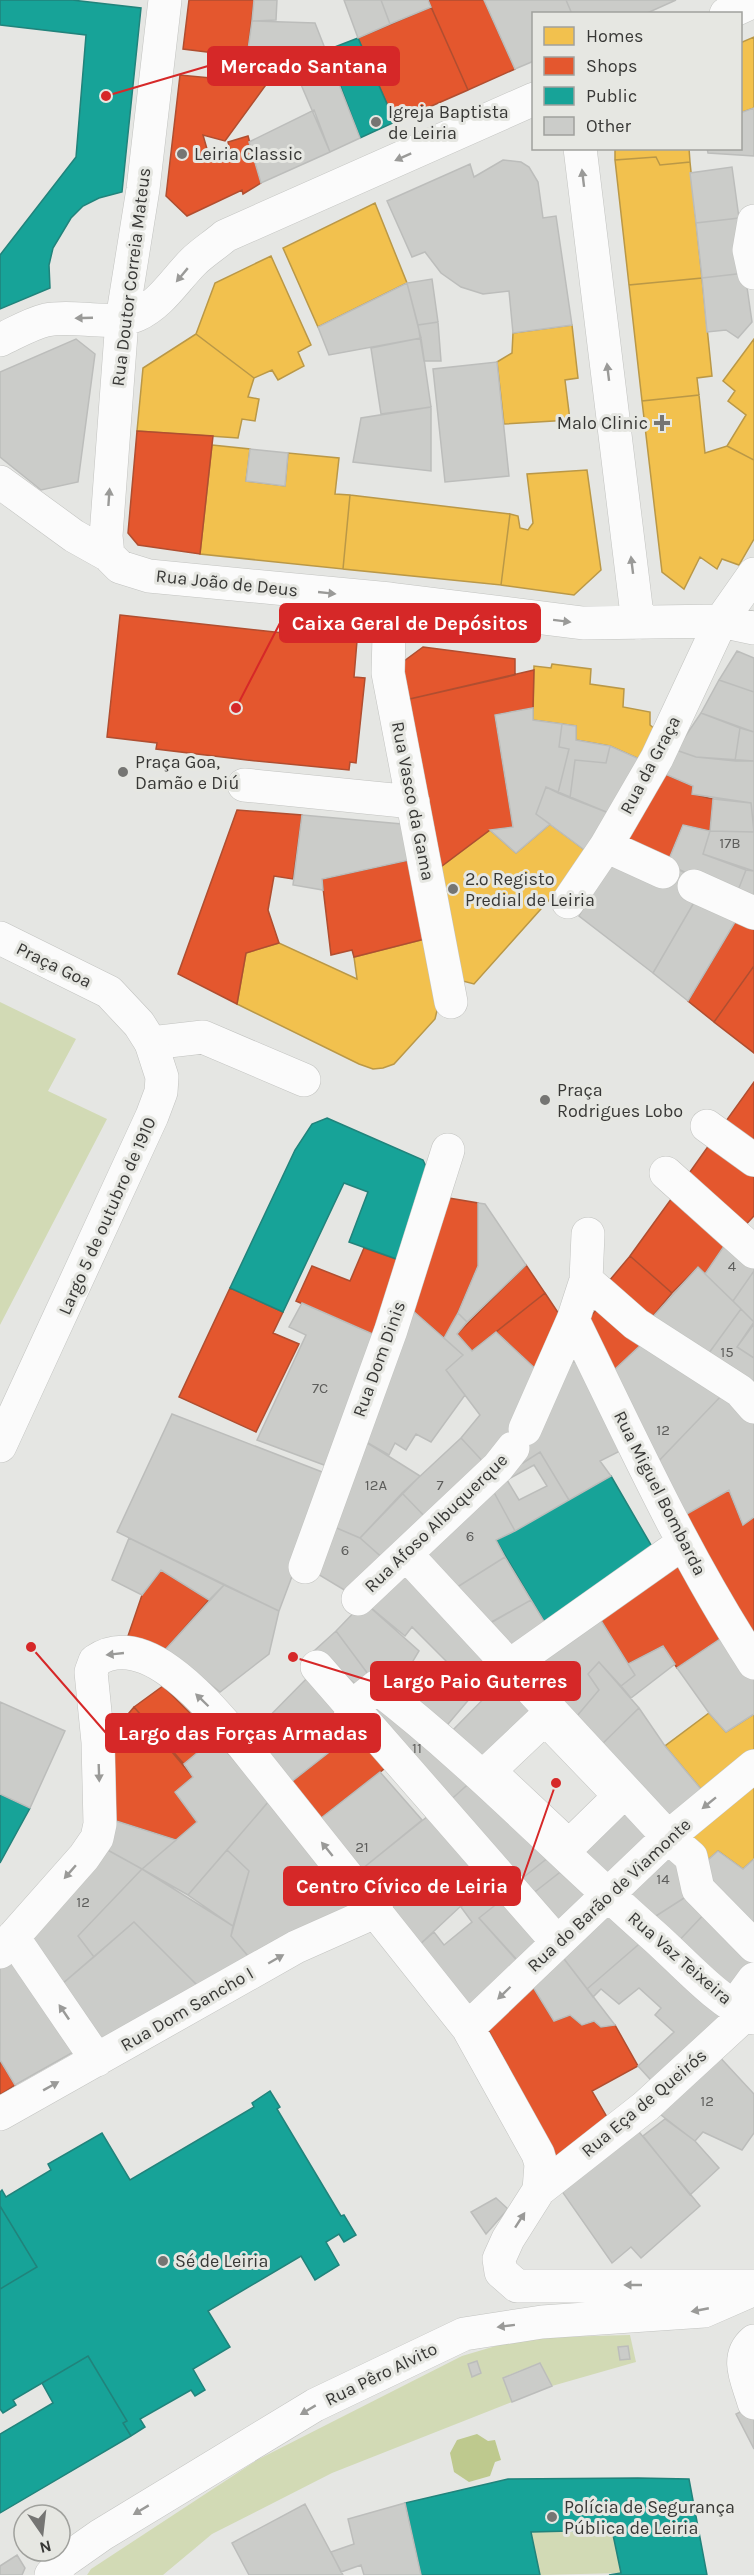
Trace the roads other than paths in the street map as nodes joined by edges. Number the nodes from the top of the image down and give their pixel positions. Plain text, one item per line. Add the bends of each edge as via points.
1 (165, 0) edge
2 (754, 1) edge
3 (730, 12) edge
4 (532, 100) edge
5 (580, 150) edge
6 (754, 221) edge
7 (754, 273) edge
8 (122, 320) junction
9 (0, 340) edge
10 (0, 482) edge
11 (108, 555) junction
12 (754, 574) edge
13 (390, 599) junction
14 (721, 621) junction
15 (638, 623) junction
16 (754, 628) edge
17 (244, 785) dead end
18 (413, 802) junction
19 (606, 846) junction
20 (663, 872) dead end
21 (694, 886) dead end
22 (568, 902) dead end
23 (754, 913) edge
24 (0, 938) edge
25 (109, 992) joint
26 (451, 1002) dead end
27 (151, 1043) junction
28 (303, 1080) dead end
29 (707, 1126) dead end
30 (448, 1150) dead end
31 (754, 1160) edge
32 (666, 1173) dead end
33 (588, 1234) dead end
34 (754, 1252) edge
35 (586, 1280) junction
36 (573, 1320) junction
37 (754, 1407) edge
38 (0, 1446) edge
39 (683, 1543) junction
40 (406, 1554) junction
41 (305, 1567) dead end
42 (358, 1599) dead end
43 (754, 1663) edge
44 (509, 1666) junction
45 (317, 1667) dead end
46 (350, 1708) junction
47 (754, 1766) edge
48 (668, 1837) junction
49 (608, 1895) junction
50 (377, 1911) junction
51 (557, 1942) junction
52 (7, 1945) edge
53 (754, 1946) edge
54 (754, 1979) edge
55 (745, 2012) edge
56 (468, 2028) junction
57 (97, 2060) junction
58 (0, 2114) edge
59 (539, 2190) junction
60 (754, 2287) edge
61 (754, 2341) edge
62 (754, 2403) edge
63 (51, 2575) edge

1 - 8 street, Rua Doutor Correia Mateus
2 - 3 street
4 -> 8 street via 225,236 193,262 148,309
15 -> 5 street
6 - 7 street via 749,250
8 -> 9 street via 46,320
11 -> 8 street, Rua Doutor Correia Mateus via 106,536
10 - 11 street, Rua João de Deus via 74,536
11 -> 13 street, Rua João de Deus via 120,567 149,576
12 - 14 street, Rua da Graça
13 -> 15 street, Rua João de Deus via 583,623
13 - 18 street, Rua Vasco da Gama via 388,673
14 - 15 street, Rua João de Deus
14 - 16 street, Rua João de Deus
14 - 19 street, Rua da Graça via 657,758
17 - 18 street
18 - 26 street, Rua Vasco da Gama
19 - 20 street
19 - 22 street, Rua da Graça
21 - 23 street
24 - 25 street, Praça Goa
25 - 27 street, Largo 5 de outubro de 1910
27 - 28 street via 203,1037
27 - 38 street, Largo 5 de outubro de 1910 via 162,1077 161,1092
29 - 31 street
30 - 41 street, Rua Dom Dinis via 391,1330
32 - 34 street
33 - 35 street, Rua Afoso Albuquerque
35 - 36 street, Rua Afoso Albuquerque
35 - 37 street via 636,1324 740,1391
36 - 39 street, Rua Miguel Bombarda
36 - 40 street, Rua Afoso Albuquerque via 519,1438 498,1467
39 - 43 street, Rua Miguel Bombarda
39 - 44 street
40 - 42 street, Rua Afoso Albuquerque
40 - 44 street
44 - 48 street
45 - 46 street
46 - 49 street, Rua Vaz Teixeira via 376,1687 430,1728
46 - 51 street
47 -> 48 street, Rua do Barão de Viamonte
48 - 49 street, Rua do Barão de Viamonte
48 - 53 street via 691,1857 698,1889
49 - 51 street, Rua do Barão de Viamonte
49 - 55 street, Rua Vaz Teixeira
50 -> 52 street via 206,1704 169,1670 129,1653 116,1652 95,1661 91,1672 100,1824 97,1838
50 - 56 street
57 -> 50 street, Rua Dom Sancho I via 296,1947
51 -> 56 street, Rua do Barão de Viamonte
57 -> 52 street
54 - 55 street, Rua Eça de Queirós
55 - 59 street, Rua Eça de Queirós via 646,2106
56 - 59 street via 538,2154
58 -> 57 street, Rua Dom Sancho I
60 -> 59 street via 517,2286 501,2272 499,2259
60 -> 63 street, Rua Pêro Alvito via 704,2311 542,2322 464,2334 315,2405 100,2535
61 - 62 street via 745,2349 742,2361

